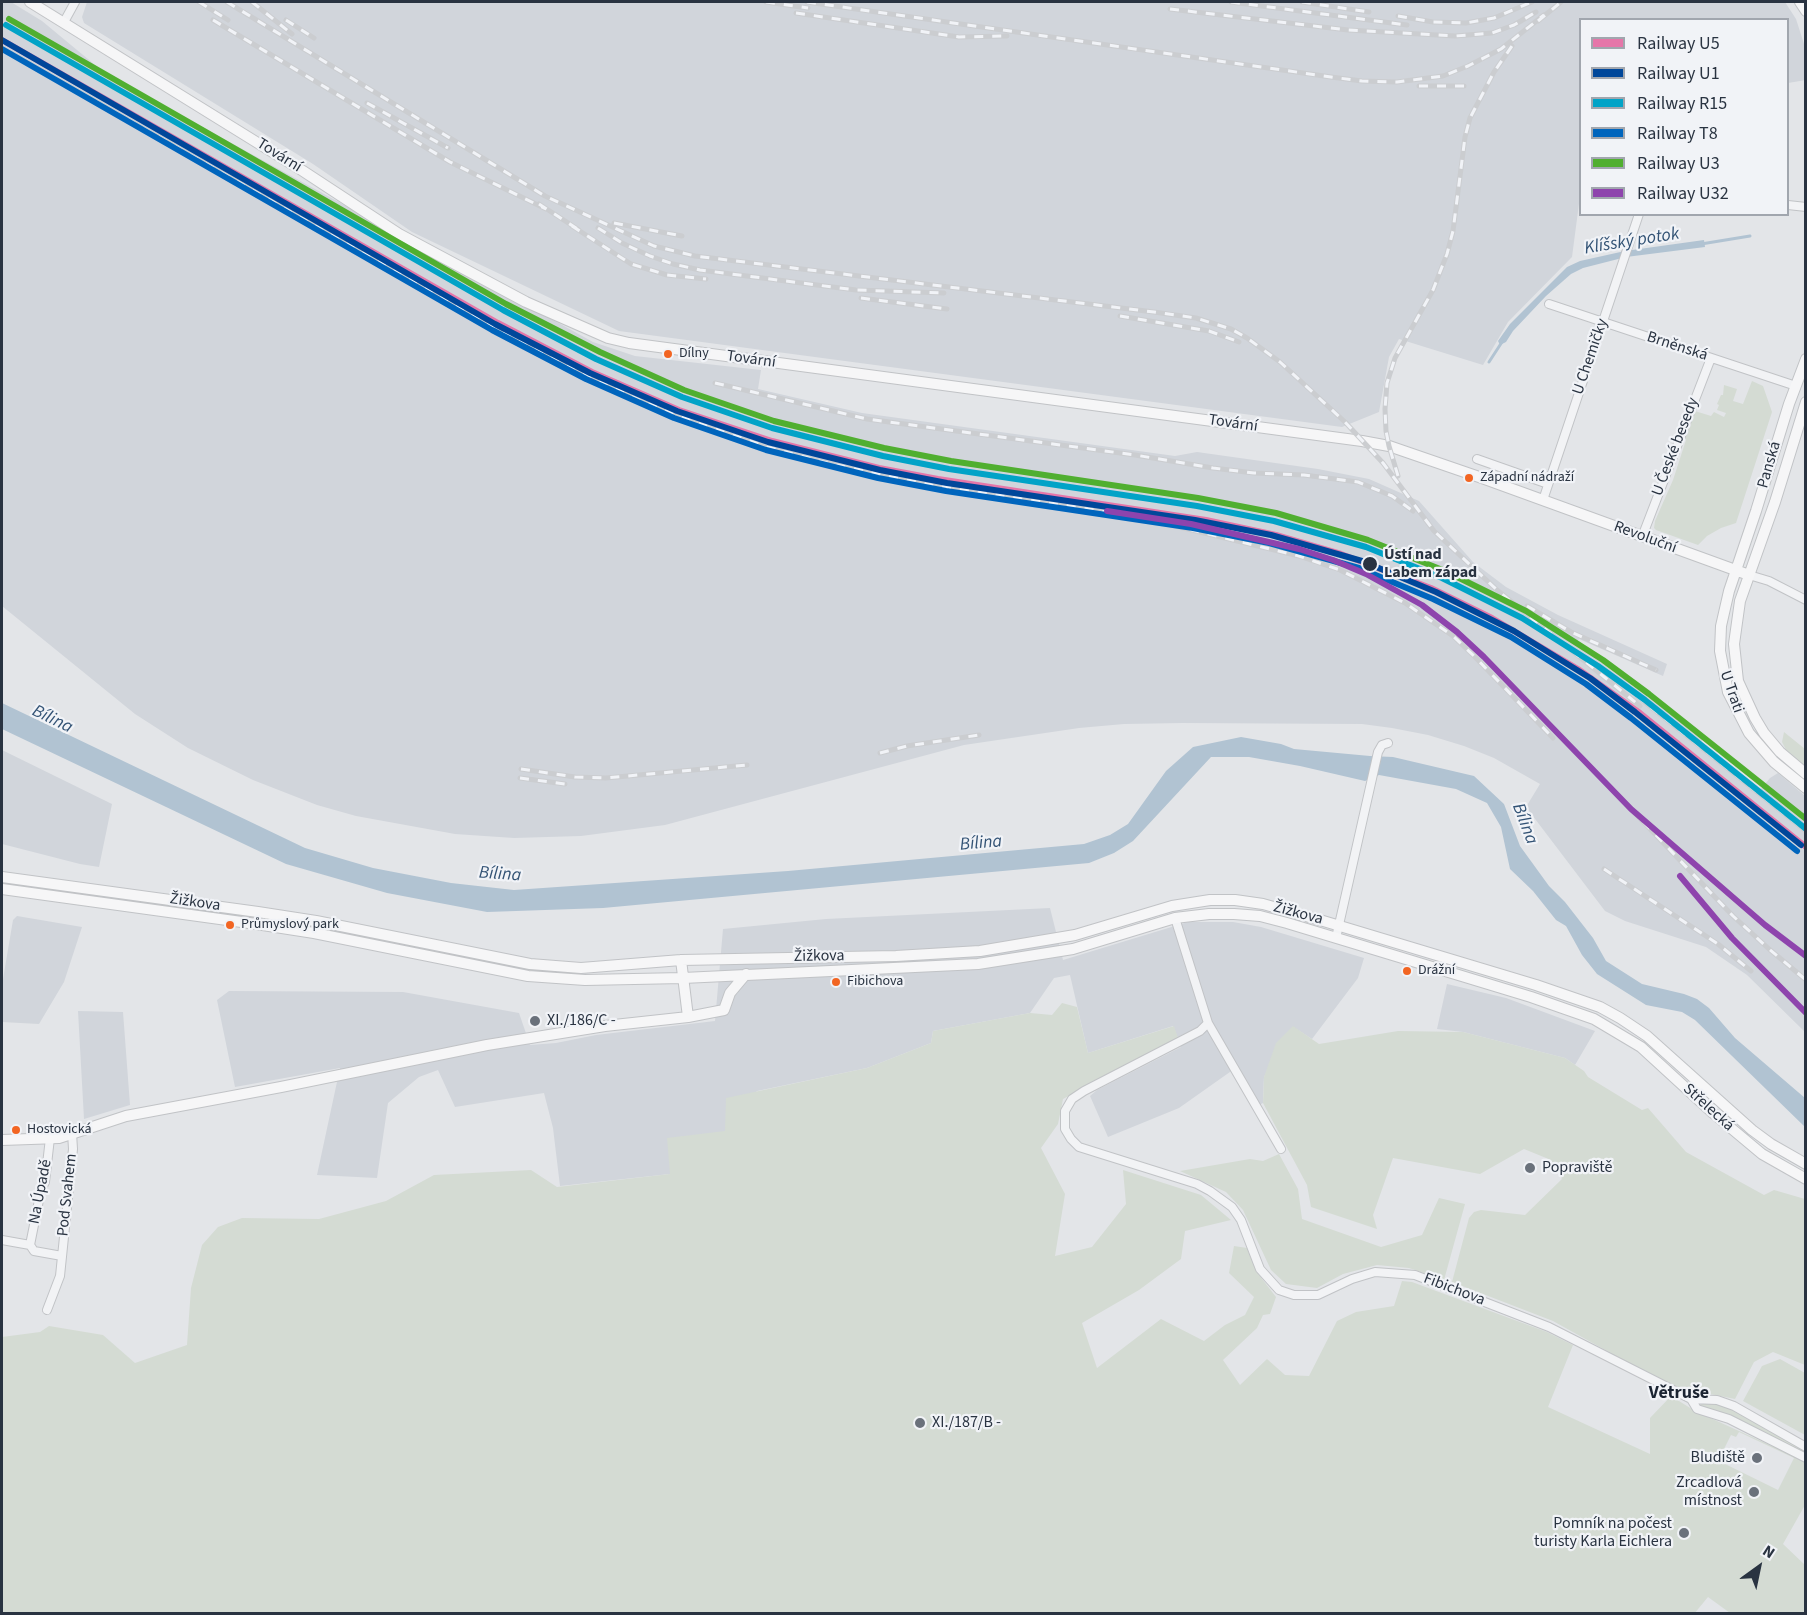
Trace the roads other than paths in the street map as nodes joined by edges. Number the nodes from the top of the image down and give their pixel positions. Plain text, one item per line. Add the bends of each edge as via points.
1 (30, 2) edge
2 (75, 2) edge
3 (1800, 2) edge
4 (1806, 11) edge
5 (64, 22) junction
6 (1789, 205) edge
7 (1806, 207) edge
8 (1638, 216) edge
9 (1549, 304) dead end
10 (1603, 322) junction
11 (1711, 358) junction
12 (1806, 359) edge
13 (1801, 387) edge
14 (1806, 402) edge
15 (1477, 459) dead end
16 (1482, 478) joint
17 (1548, 484) junction
18 (1543, 500) junction
19 (1642, 537) junction
20 (1736, 571) junction
21 (1749, 575) junction
22 (1806, 600) edge
23 (1388, 743) dead end
24 (1806, 774) edge
25 (1806, 788) edge
26 (2, 877) edge
27 (2, 889) edge
28 (1175, 918) junction
29 (1340, 926) junction
30 (1336, 938) junction
31 (681, 960) junction
32 (746, 974) junction
33 (683, 978) junction
34 (688, 1017) junction
35 (1620, 1018) joint
36 (1208, 1023) junction
37 (1614, 1030) joint
38 (72, 1133) junction
39 (50, 1138) junction
40 (2, 1140) edge
41 (1281, 1149) dead end
42 (1806, 1164) edge
43 (1806, 1179) edge
44 (2, 1240) edge
45 (30, 1245) junction
46 (62, 1256) junction
47 (47, 1310) dead end
48 (1691, 1399) junction
49 (1806, 1447) edge
50 (1806, 1458) edge

1 - 5 main road, Tovární
2 - 5 street
3 - 4 main road
5 - 16 main road, Tovární via 429,252 526,302 608,338 629,344 1362,441 1389,446
6 - 7 street
8 - 10 street, U Chemičky
9 - 10 street, Brněnská
10 - 11 street, Brněnská
10 - 17 street, U Chemičky
11 - 13 street, Brněnská
11 - 19 street, U České besedy
12 - 13 main road, Panská
13 - 20 main road, Panská
14 - 21 main road, Panská
15 - 17 street
16 - 18 main road, Revoluční
17 - 18 street, U Chemičky
18 - 19 main road, Revoluční
19 - 20 main road, Revoluční
20 - 21 main road, Revoluční
20 - 25 main road, U Trati via 1720,639 1728,692 1756,742
21 - 22 street, Revoluční
21 - 24 main road, U Trati via 1734,631 1738,681 1764,733
23 - 29 street via 1378,753
26 - 31 main road, Žižkova via 316,921 530,964 581,968
27 - 33 main road, Žižkova via 302,931 528,976 585,980
28 - 30 main road, Žižkova via 1251,915
28 - 32 main road, Žižkova via 1073,949 978,964
28 - 36 street
29 - 30 street
29 - 31 main road, Žižkova via 1263,904 1209,900 1172,906 1075,935 980,951
29 - 35 main road, Žižkova via 1555,992
30 - 37 main road, Žižkova via 1570,1009
31 - 33 main road
32 - 33 main road, Žižkova
32 - 34 main road via 730,993 724,1010
33 - 34 main road
34 - 38 main road via 487,1045 126,1116
35 - 42 main road, Střelecká via 1647,1036 1752,1130
36 - 41 street
36 - 48 street, Fibichova via 1200,1031 1072,1099 1065,1111 1065,1129 1071,1139 1079,1147 1210,1191 1232,1208 1260,1269 1279,1290 1294,1295 1318,1295 1375,1272 1415,1275 1549,1327
37 - 43 main road, Střelecká via 1641,1047 1749,1144
38 - 39 main road
38 - 46 street, Pod Svahem
39 - 40 main road
39 - 45 street, Na Úpadě via 45,1182
44 - 45 street, Pod Svahem
45 - 46 street, Pod Svahem via 34,1251
46 - 47 street, Pod Svahem via 60,1276
48 - 49 street, Fibichova via 1717,1400 1734,1406
48 - 50 street, Fibichova via 1697,1409 1729,1419

